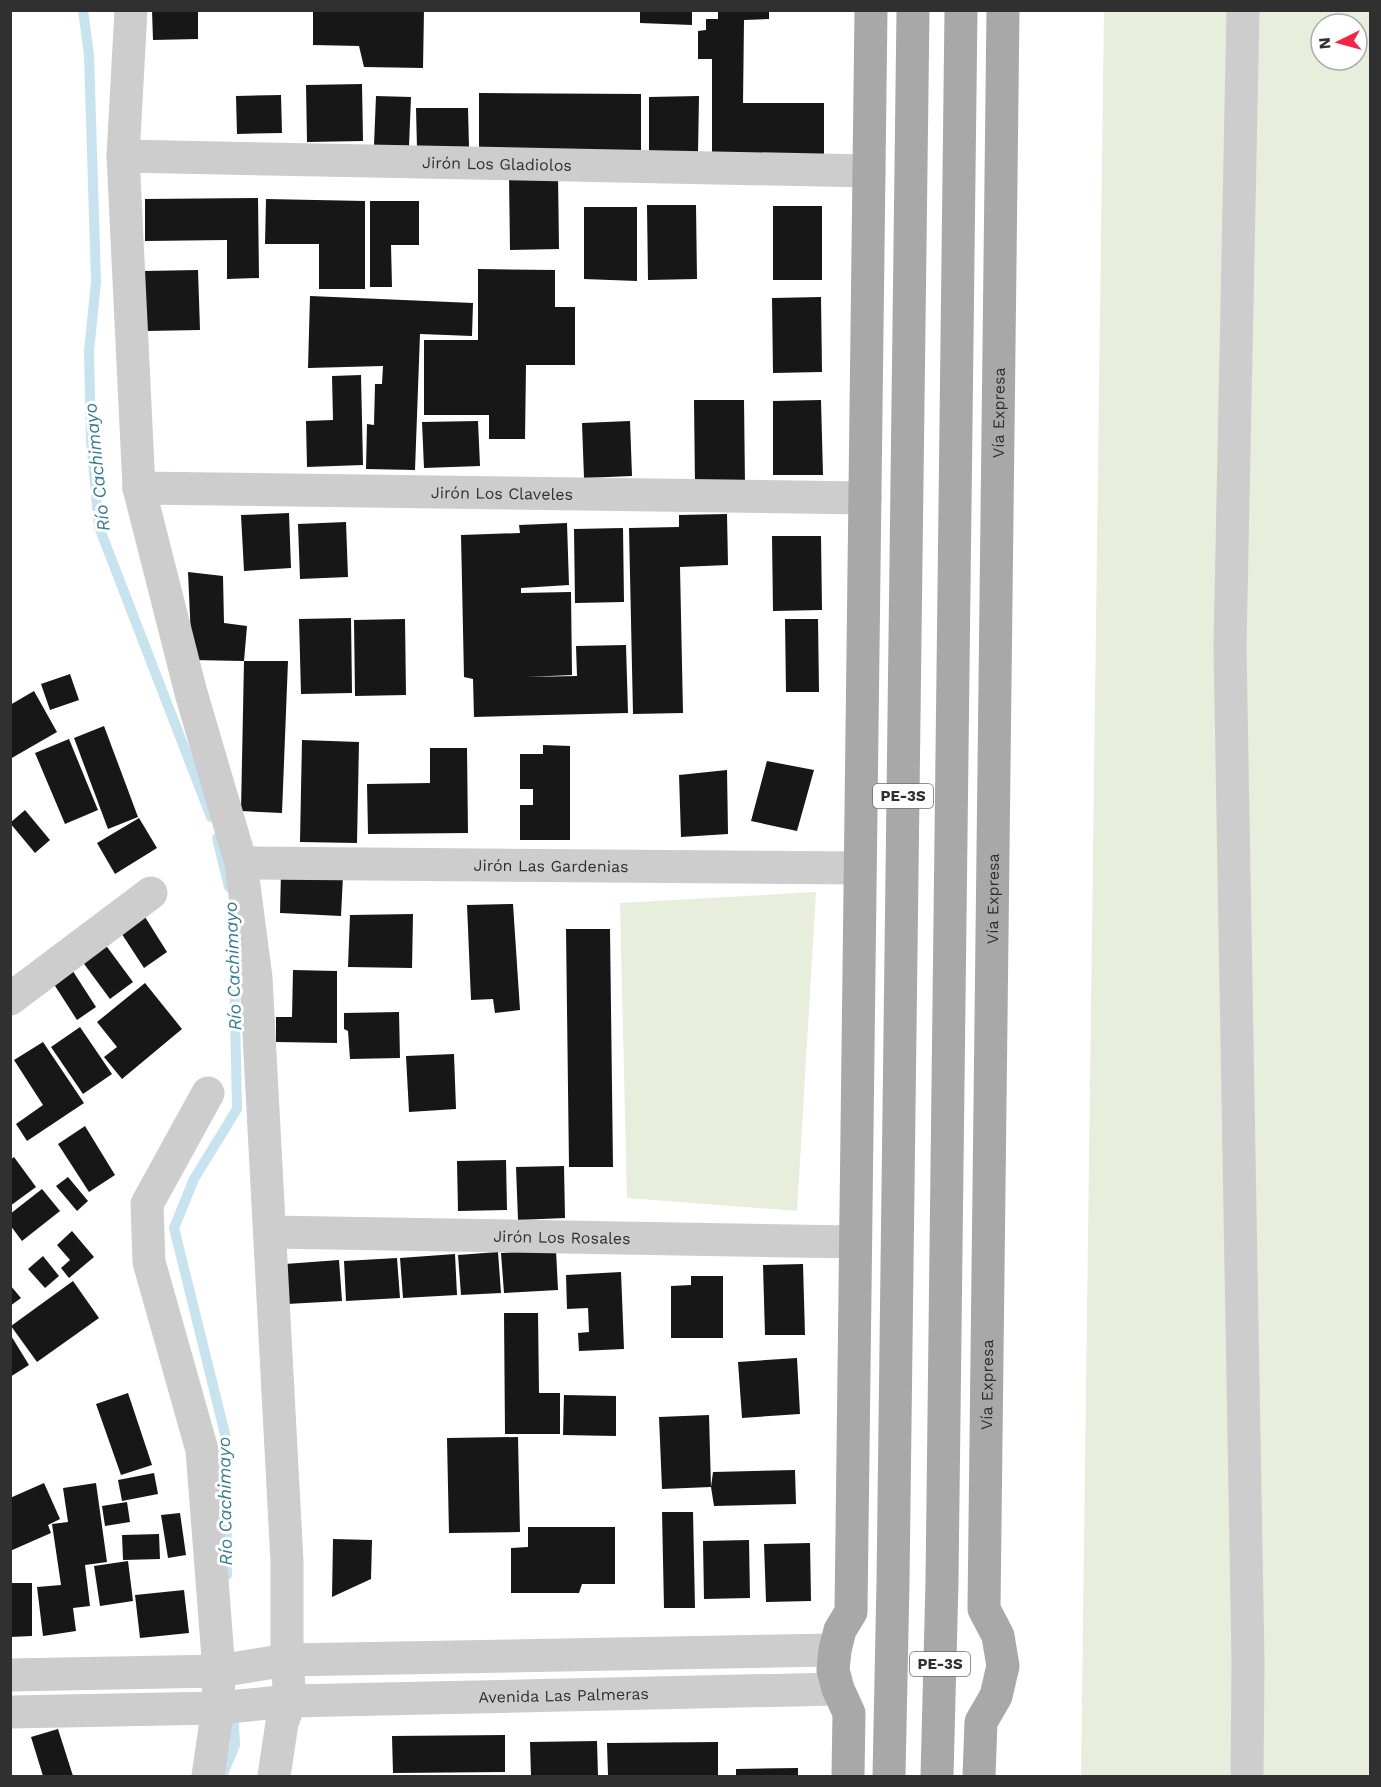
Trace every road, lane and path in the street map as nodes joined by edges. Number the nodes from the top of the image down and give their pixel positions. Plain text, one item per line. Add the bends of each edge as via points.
1 (130, 10) edge
2 (871, 10) edge
3 (913, 10) edge
4 (961, 10) edge
5 (1004, 10) edge
6 (1243, 10) edge
7 (123, 156) junction
8 (869, 171) junction
9 (957, 335) junction
10 (909, 336) junction
11 (998, 477) junction
12 (865, 485) junction
13 (139, 488) junction
14 (860, 833) junction
15 (993, 840) junction
16 (241, 863) junction
17 (861, 868) junction
18 (151, 893) dead end
19 (901, 983) junction
20 (949, 990) junction
21 (10, 999) edge
22 (208, 1093) dead end
23 (270, 1232) junction
24 (855, 1242) junction
25 (942, 1581) junction
26 (893, 1582) junction
27 (984, 1609) junction
28 (851, 1612) junction
29 (835, 1650) junction
30 (272, 1663) junction
31 (219, 1671) junction
32 (10, 1675) edge
33 (843, 1701) junction
34 (276, 1702) junction
35 (218, 1708) junction
36 (10, 1712) edge
37 (981, 1722) junction
38 (890, 1743) junction
39 (938, 1761) edge
40 (208, 1776) edge
41 (274, 1776) edge
42 (848, 1776) edge
43 (889, 1776) edge
44 (979, 1776) edge
45 (1247, 1776) edge

1 - 7 street
2 - 8 main road, PE-3S
3 - 10 main road, PE-3S
4 - 9 main road, PE-3S
5 - 11 main road, Vía Expresa
6 - 45 street via 1230,647
7 - 8 street, Jirón Los Gladiolos
7 - 13 street
8 - 12 main road, PE-3S
9 - 11 main road
9 - 20 main road, PE-3S
10 - 12 main road
10 - 19 main road, PE-3S
11 - 15 main road, Vía Expresa
12 - 13 street, Jirón Los Claveles
12 - 14 main road, PE-3S
13 - 16 street via 191,693
14 - 17 main road, PE-3S
14 - 19 main road
15 - 20 main road
15 - 27 main road, Vía Expresa
16 - 17 street, Jirón Las Gardenias
16 - 23 street via 256,978
17 - 24 main road, PE-3S
18 - 21 street
19 - 26 main road, PE-3S
20 - 25 main road, PE-3S
22 - 31 street via 147,1204 149,1262 202,1450
23 - 24 street, Jirón Los Rosales
23 - 30 street via 287,1563
24 - 28 main road, PE-3S
25 - 26 main road via 917,1578
25 - 27 main road via 964,1592
25 - 39 main road, PE-3S
26 - 28 main road via 869,1594
26 - 38 main road, PE-3S
27 - 37 main road, Vía Expresa via 998,1636 1003,1666 996,1696
28 - 29 main road, PE-3S via 840,1630
29 - 30 street
29 - 33 main road, PE-3S via 833,1670
30 - 31 street
30 - 34 street
31 - 32 street
31 - 35 street
33 - 34 street, Avenida Las Palmeras
33 - 38 main road via 867,1731
33 - 42 main road, PE-3S
34 - 35 street, Avenida Las Palmeras
34 - 41 street via 282,1723
35 - 36 street, Avenida Las Palmeras
35 - 40 street
37 - 39 main road
37 - 44 main road, Vía Expresa
38 - 39 main road via 913,1748
38 - 43 main road, PE-3S

